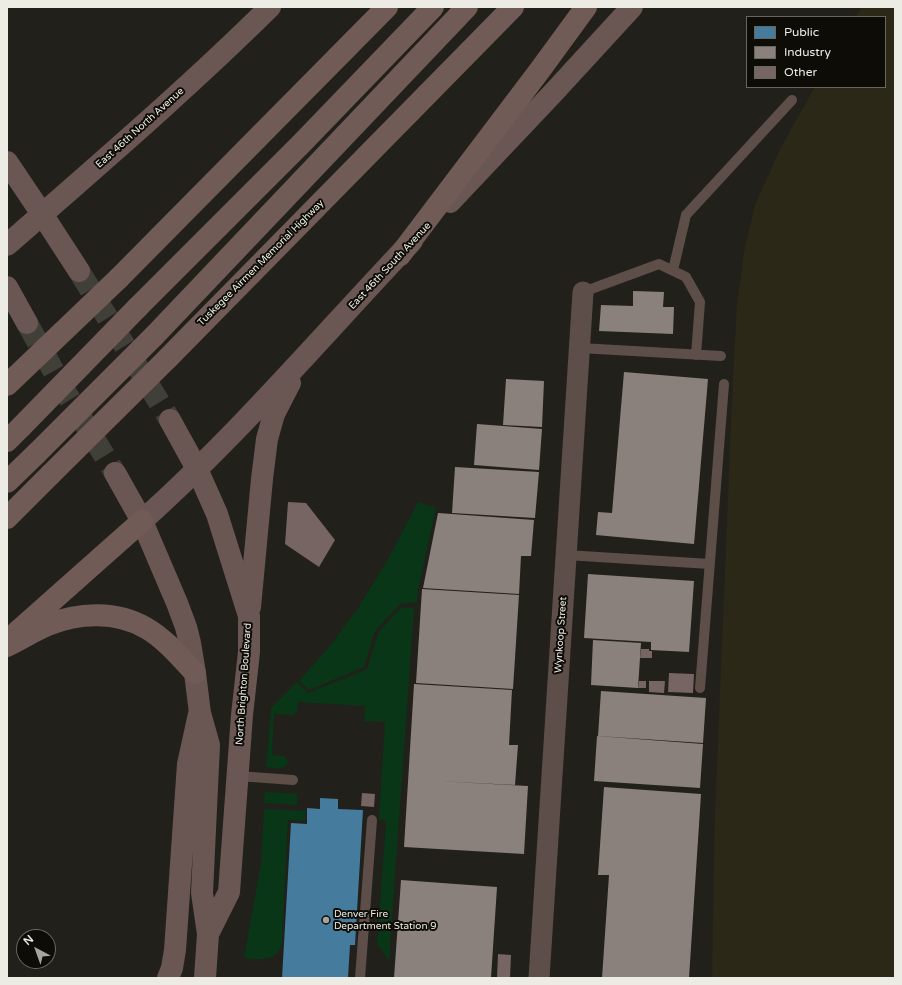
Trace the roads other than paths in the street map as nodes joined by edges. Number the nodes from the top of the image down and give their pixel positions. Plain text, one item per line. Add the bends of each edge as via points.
1 (270, 7) edge
2 (387, 7) edge
3 (433, 7) edge
4 (467, 7) edge
5 (512, 7) edge
6 (586, 7) edge
7 (632, 7) edge
8 (792, 100) dead end
9 (7, 162) edge
10 (42, 214) junction
11 (7, 245) edge
12 (400, 255) junction
13 (672, 270) junction
14 (79, 271) tunnel mouth
15 (7, 287) edge
16 (583, 292) joint
17 (27, 323) tunnel mouth
18 (580, 348) junction
19 (696, 354) junction
20 (721, 356) dead end
21 (299, 365) junction
22 (724, 384) dead end
23 (7, 385) edge
24 (170, 420) tunnel mouth
25 (14, 434) edge
26 (197, 469) junction
27 (115, 473) tunnel mouth
28 (7, 482) edge
29 (7, 518) edge
30 (142, 521) junction
31 (566, 555) junction
32 (710, 564) junction
33 (249, 616) junction
34 (7, 641) edge
35 (7, 646) edge
36 (196, 673) junction
37 (700, 688) dead end
38 (200, 713) junction
39 (238, 776) junction
40 (293, 780) dead end
41 (372, 820) dead end
42 (208, 934) junction
43 (168, 978) edge
44 (205, 978) edge
45 (360, 978) edge
46 (539, 978) edge

1 - 10 main road, East 46th North Avenue via 118,148
2 - 23 highway, bridge via 119,278
3 - 25 highway, bridge
4 - 28 highway, bridge via 154,336
5 - 29 highway, Tuskegee Airmen Memorial Highway, bridge via 168,358
6 - 12 highway
7 - 12 main road, East 46th South Avenue
8 - 13 lane via 686,215
9 - 10 main road
10 - 11 main road, East 46th North Avenue
10 - 14 main road
12 - 21 main road, East 46th South Avenue
13 - 16 lane via 659,264
13 - 19 lane via 686,277 700,302
15 - 17 main road
16 - 18 street, Wynkoop Street
18 - 19 lane
18 - 31 street, Wynkoop Street
19 - 20 lane
21 - 26 main road, East 46th South Avenue
21 - 33 main road via 274,414 267,439
22 - 32 lane
24 - 26 main road, North Brighton Boulevard
26 - 30 main road, East 46th South Avenue
26 - 33 main road, North Brighton Boulevard via 217,514
27 - 30 main road, North Brighton Boulevard
30 - 34 highway
30 - 36 main road, North Brighton Boulevard via 186,627
31 - 32 lane
31 - 46 street, Wynkoop Street
32 - 37 lane
33 - 39 main road, North Brighton Boulevard via 249,652
35 - 36 highway via 49,625 82,616 100,615 126,619 146,628 175,651
36 - 38 main road, North Brighton Boulevard
38 - 42 main road, North Brighton Boulevard via 209,745 202,893
38 - 43 main road via 188,764 175,950
39 - 40 lane
39 - 42 main road, North Brighton Boulevard via 230,892
41 - 45 lane
42 - 44 main road, North Brighton Boulevard

